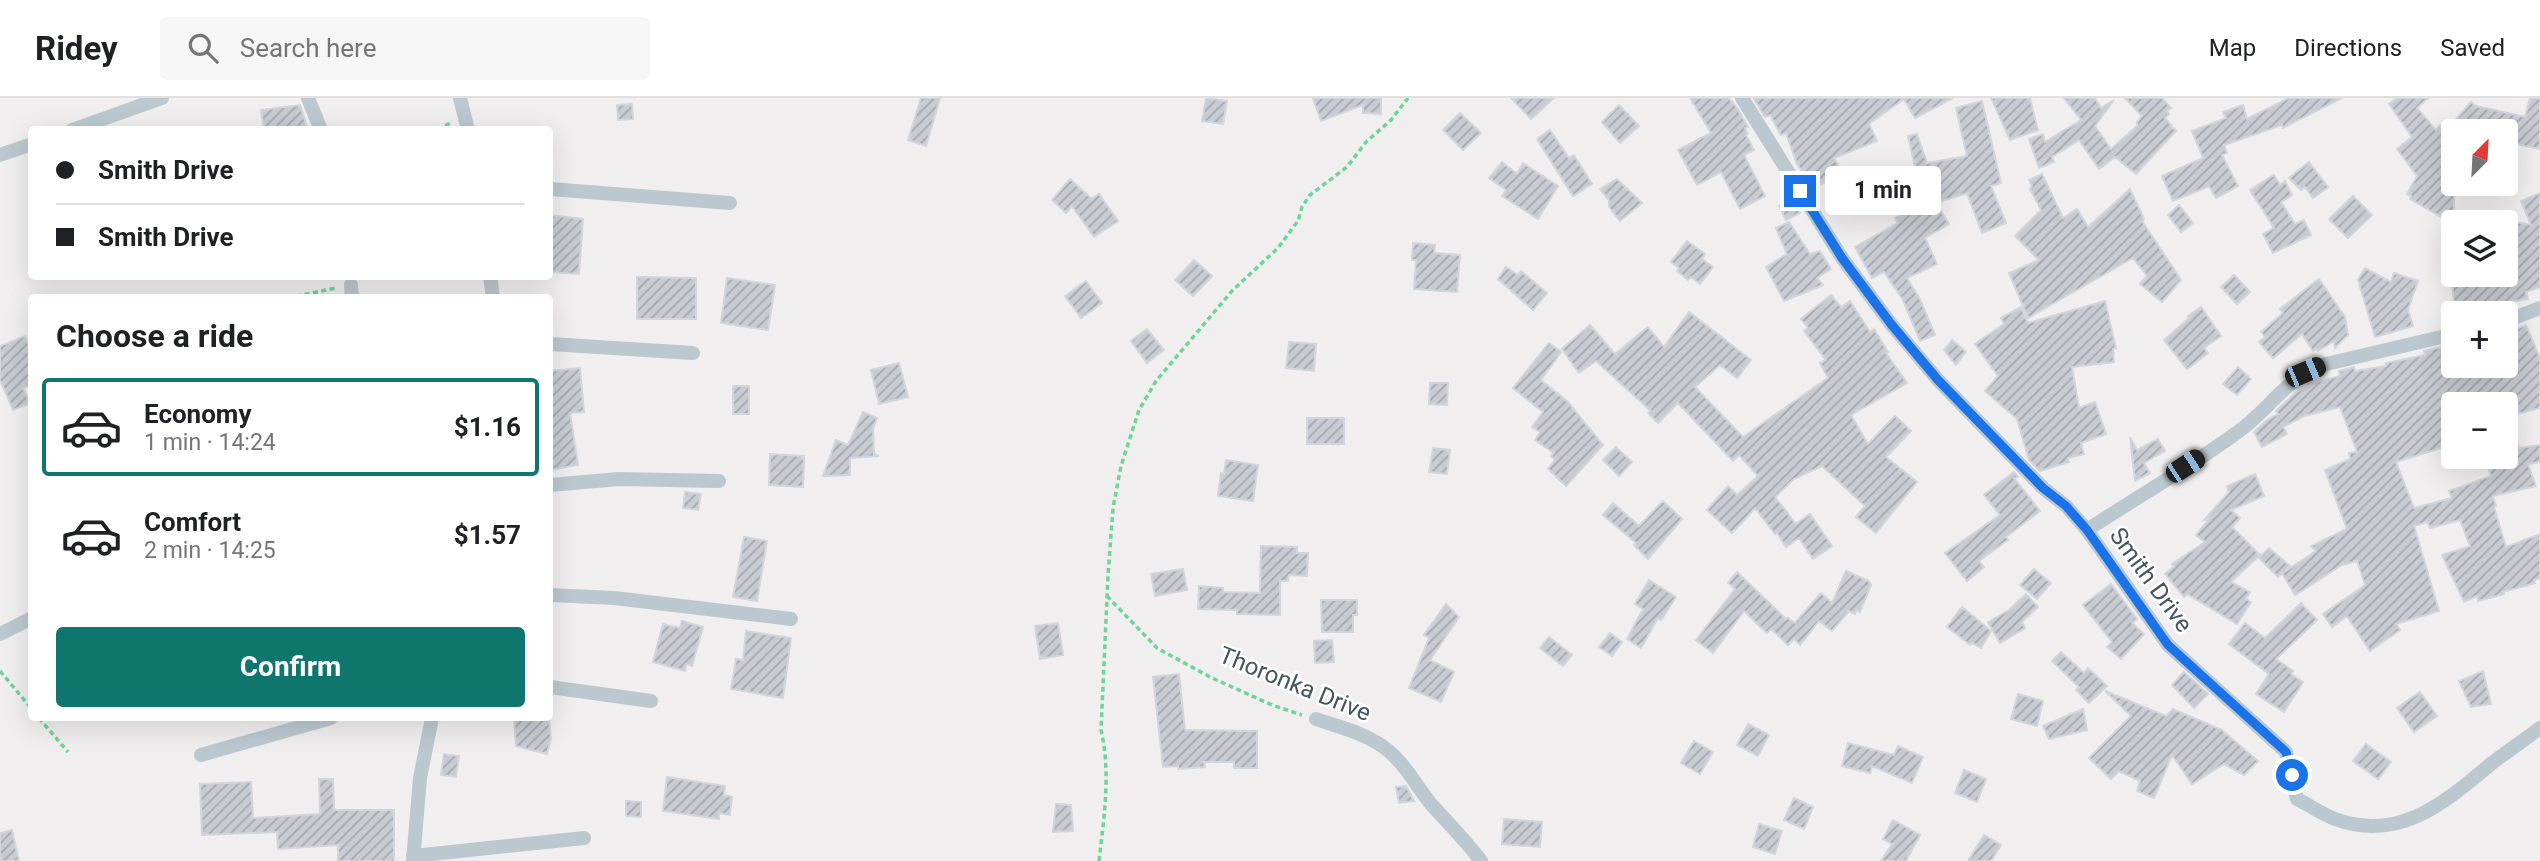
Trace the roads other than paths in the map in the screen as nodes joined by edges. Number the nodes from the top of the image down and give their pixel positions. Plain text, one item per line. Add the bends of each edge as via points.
1 (162, 98) edge
2 (308, 98) edge
3 (460, 98) edge
4 (1742, 98) edge
5 (83, 126) edge
6 (319, 126) edge
7 (467, 126) edge
8 (28, 145) edge
9 (0, 155) edge
10 (553, 188) edge
11 (730, 203) dead end
12 (2540, 308) edge
13 (2518, 316) edge
14 (2441, 337) edge
15 (553, 344) edge
16 (693, 353) dead end
17 (719, 481) dead end
18 (553, 485) edge
19 (2087, 530) junction
20 (553, 594) edge
21 (791, 619) dead end
22 (28, 620) edge
23 (0, 634) edge
24 (553, 687) edge
25 (651, 701) dead end
26 (1316, 719) road end
27 (320, 721) edge
28 (431, 721) edge
29 (2540, 728) edge
30 (201, 755) dead end
31 (584, 838) dead end
32 (413, 859) edge
33 (1482, 861) edge

1 - 5 street
2 - 6 street
3 - 7 street
4 - 19 street, Smith Drive via 1842,258 1891,324 1938,380
8 - 9 street
10 - 11 street
12 - 13 street
14 - 19 street via 2305,372 2236,434
15 - 16 street
17 - 18 street via 619,479
19 - 29 street, Smith Drive via 2168,645 2286,752 2297,799 2334,819 2388,826 2415,818 2443,804
20 - 21 street
22 - 23 street
24 - 25 street
26 - 33 street, Thoronka Drive via 1357,732 1396,757
27 - 30 street
28 - 32 street
31 - 32 street

